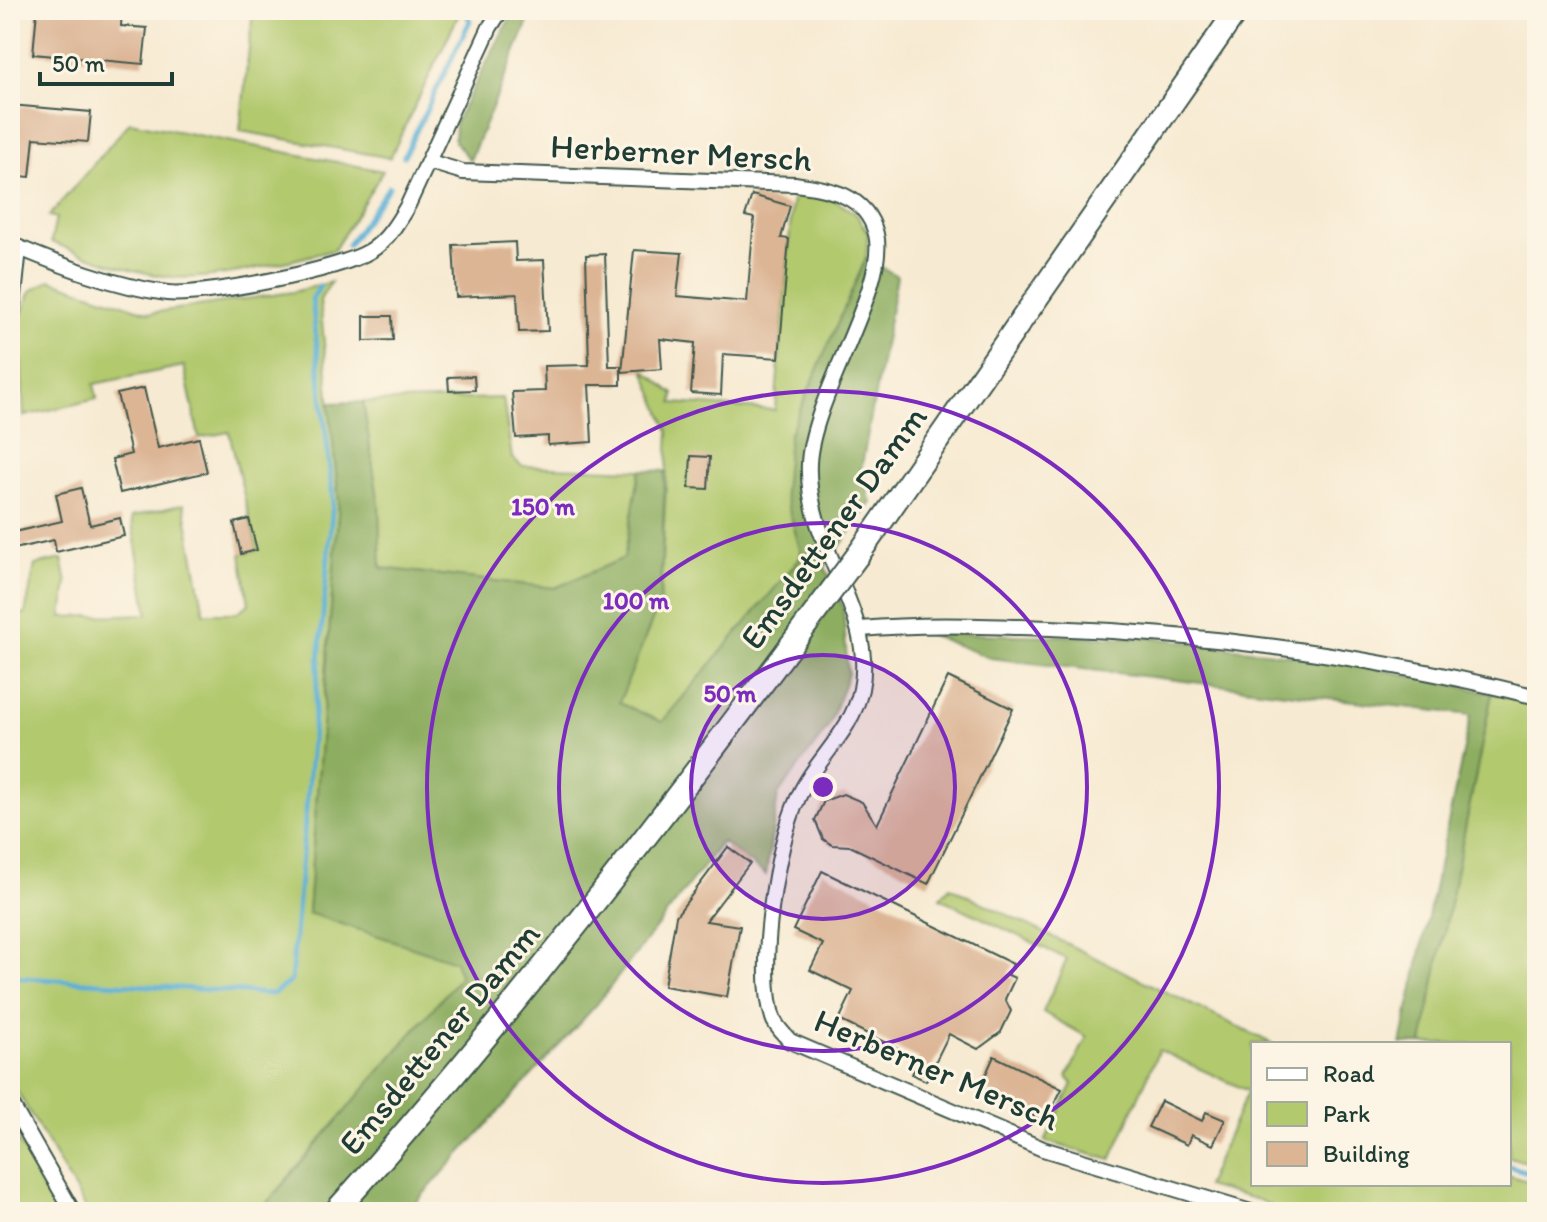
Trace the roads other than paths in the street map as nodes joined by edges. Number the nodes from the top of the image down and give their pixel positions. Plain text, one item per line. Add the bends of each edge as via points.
1 (501, 10) edge
2 (1237, 10) edge
3 (430, 162) junction
4 (15, 246) edge
5 (10, 335) edge
6 (861, 629) junction
7 (1537, 697) edge
8 (10, 1102) edge
9 (73, 1212) edge
10 (335, 1212) edge
11 (1251, 1212) edge

1 - 3 street
2 - 10 main road, Emsdettener Damm, bridge via 858,555 635,854 414,1125
3 - 4 street via 392,231 371,251 346,262 245,285 170,293 96,277
3 - 6 street, Herberner Mersch via 463,172 795,184 840,191 860,205 877,234 877,254 861,310 816,417 808,468 820,536
4 - 5 street
6 - 7 street via 926,624 1162,632 1350,657
6 - 11 street, Herberner Mersch via 861,689 850,720 807,781 787,830 767,940 765,975 773,1021 790,1041 1043,1149
8 - 9 street

